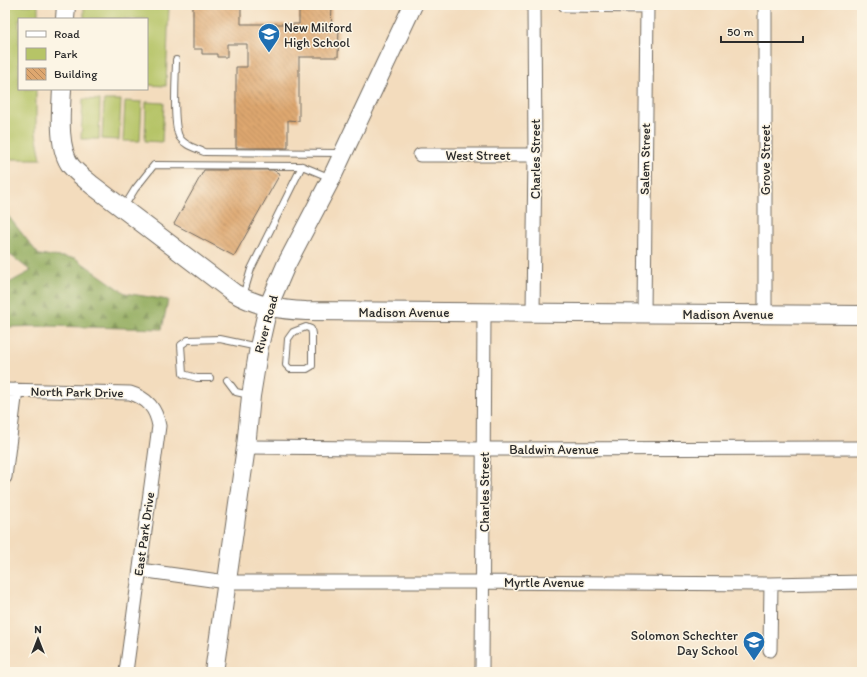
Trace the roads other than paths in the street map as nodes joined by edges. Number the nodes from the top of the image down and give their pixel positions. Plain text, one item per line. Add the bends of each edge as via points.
1 (66, 5) edge
2 (413, 5) edge
3 (534, 5) edge
4 (565, 5) edge
5 (766, 5) edge
6 (647, 6) edge
7 (65, 18) edge
8 (176, 60) dead end
9 (62, 90) edge
10 (343, 153) junction
11 (420, 155) dead end
12 (535, 155) junction
13 (302, 166) junction
14 (331, 179) junction
15 (123, 208) junction
16 (242, 298) junction
17 (268, 307) junction
18 (484, 312) junction
19 (533, 312) junction
20 (644, 314) junction
21 (766, 314) junction
22 (862, 314) edge
23 (306, 319) junction
24 (259, 347) junction
25 (210, 378) dead end
26 (227, 380) dead end
27 (10, 390) edge
28 (251, 396) junction
29 (146, 400) joint
30 (246, 447) junction
31 (862, 448) edge
32 (484, 449) junction
33 (5, 477) edge
34 (140, 570) junction
35 (226, 582) junction
36 (483, 582) junction
37 (862, 582) edge
38 (771, 584) junction
39 (770, 650) dead end
40 (126, 672) edge
41 (214, 672) edge
42 (482, 672) edge

1 - 7 main road
2 - 10 main road, River Road
3 - 12 street, Charles Street
4 - 6 street
5 - 21 street, Grove Street
6 - 20 street, Salem Street
8 - 10 lane via 176,126 180,138 188,145 204,152
9 - 15 main road, Madison Avenue via 62,144 70,165
10 - 14 main road, River Road
11 - 12 street, West Street
12 - 19 street, Charles Street
13 - 14 lane
13 - 15 lane via 154,165
13 - 16 lane via 251,269
14 - 17 main road, River Road via 286,265
15 - 16 main road, Madison Avenue
16 - 17 main road, Madison Avenue
17 - 23 main road, Madison Avenue
17 - 24 main road, River Road
18 - 19 main road, Madison Avenue
18 - 23 main road, Madison Avenue
18 - 32 street, Charles Street
19 - 20 main road, Madison Avenue
20 - 21 main road, Madison Avenue
21 - 22 main road, Madison Avenue
23 - 23 lane via 312,334 312,366 307,369 290,369 286,365 288,339
24 - 25 lane via 220,339 188,340 181,345 183,374 196,378
24 - 28 main road, River Road
26 - 28 lane via 236,392
27 - 29 street, North Park Drive via 130,393
27 - 33 street
28 - 30 main road, River Road
29 - 34 street, East Park Drive via 155,412 159,426
30 - 32 street, Baldwin Avenue
30 - 35 main road, River Road
31 - 32 street, Baldwin Avenue
32 - 36 street, Charles Street
34 - 35 street, Myrtle Avenue
34 - 40 street, East Park Drive
35 - 36 street, Myrtle Avenue
35 - 41 main road, River Road
36 - 38 street, Myrtle Avenue
36 - 42 street, Charles Street
37 - 38 street, Myrtle Avenue
38 - 39 street

